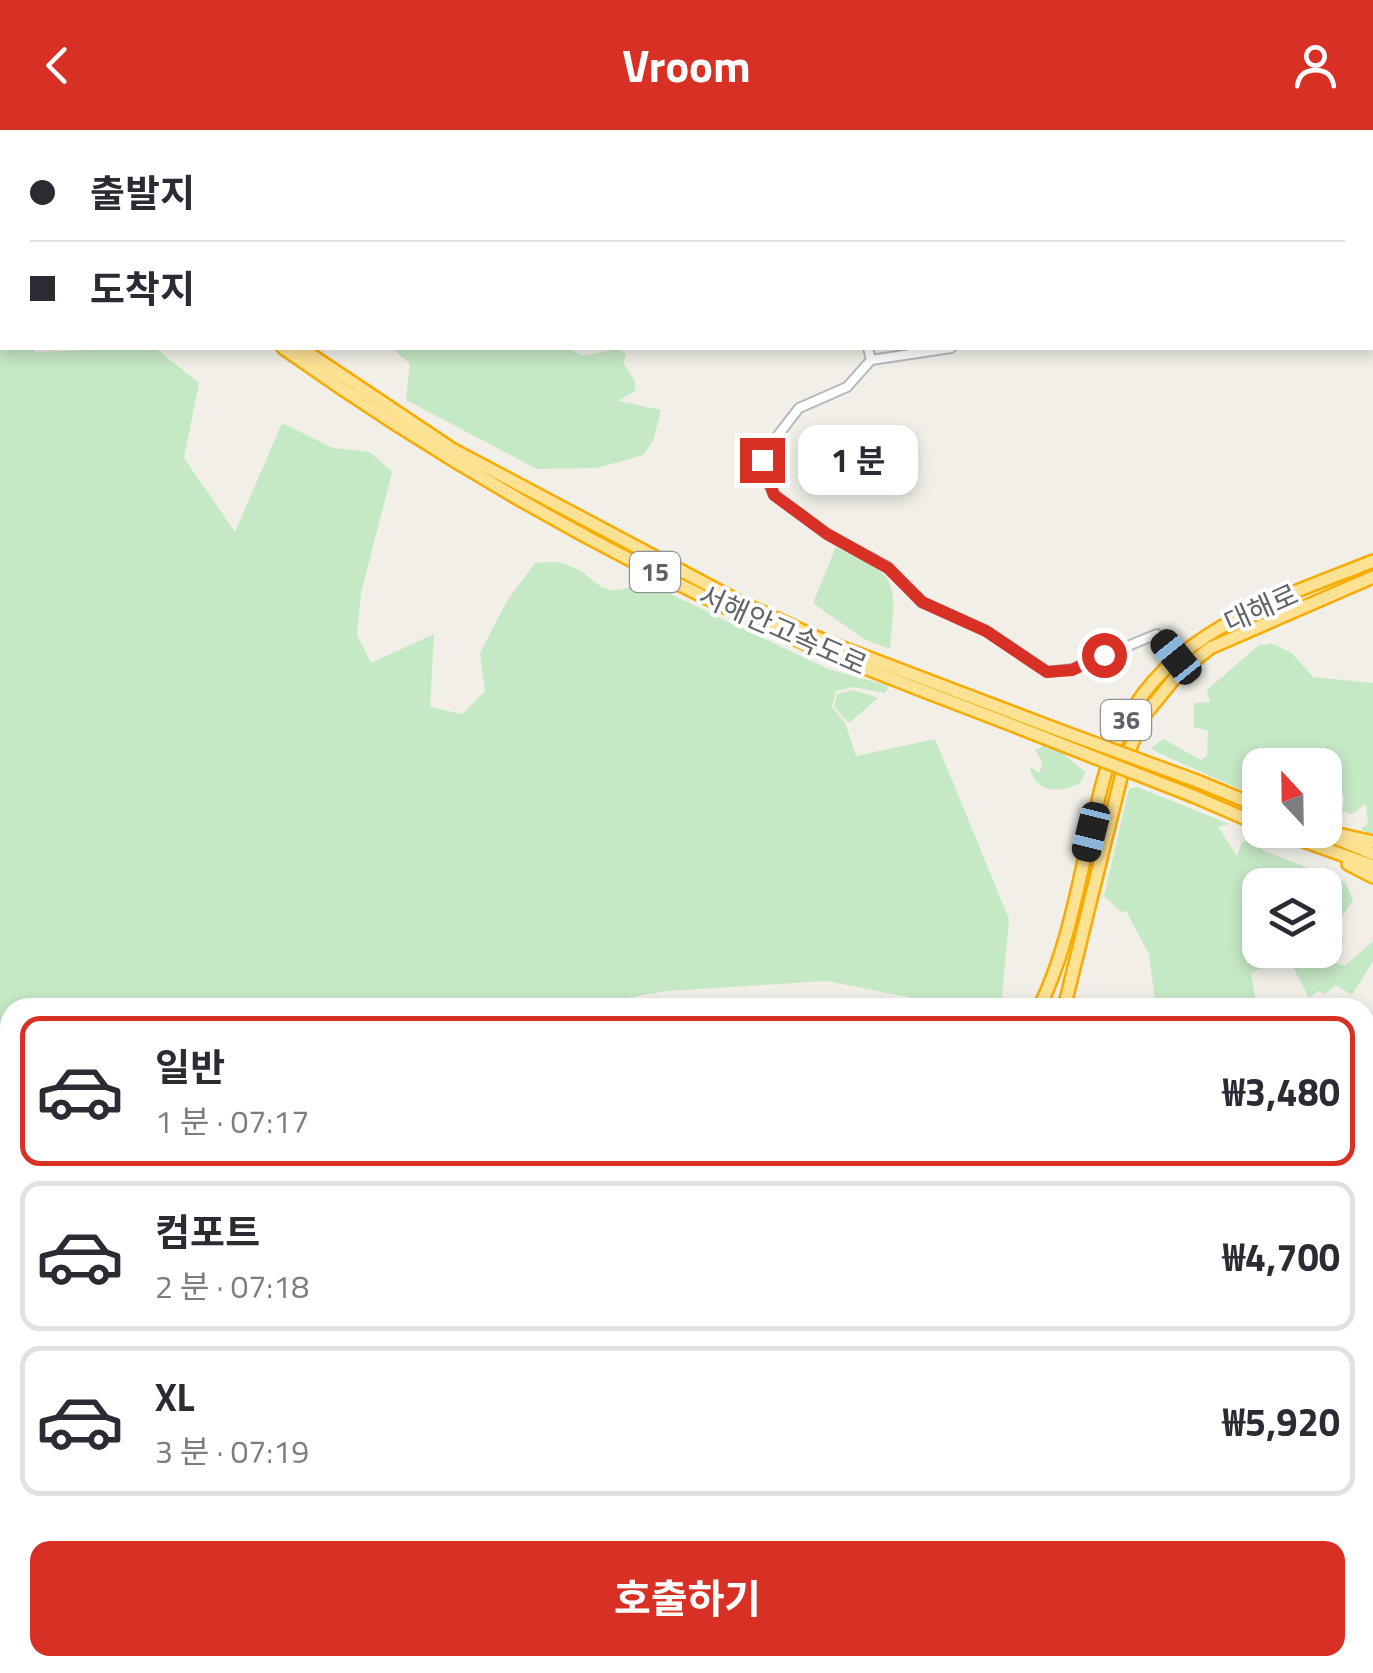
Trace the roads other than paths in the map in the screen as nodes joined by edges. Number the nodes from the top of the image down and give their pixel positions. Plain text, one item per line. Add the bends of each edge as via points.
1 (286, 350) edge
2 (304, 350) edge
3 (868, 350) edge
4 (938, 350) edge
5 (871, 360) junction
6 (1373, 561) edge
7 (1373, 577) edge
8 (1180, 662) junction
9 (1058, 736) junction
10 (1242, 799) edge
11 (1242, 817) edge
12 (1342, 835) edge
13 (1342, 841) edge
14 (1373, 842) edge
15 (1314, 848) edge
16 (1317, 848) edge
17 (1373, 854) edge
18 (1373, 866) edge
19 (1373, 876) edge
20 (1044, 998) edge
21 (1067, 998) edge

1 - 9 highway, 서해안고속도로 / 15 via 525,502 659,574 792,638
2 - 9 highway, 서해안고속도로 / 15 via 452,449 742,603
3 - 5 street
4 - 5 street
5 - 8 street via 847,387 799,408 765,452 764,475 774,495 888,568 922,602 986,631 1047,672 1072,670 1157,634
6 - 8 highway, 대해로 / 36 via 1237,616
7 - 8 highway, 대해로 / 36
8 - 20 highway, 대해로 / 36 via 1134,708 1117,739
8 - 21 highway, 대해로 / 36 via 1130,746
9 - 10 highway, 서해안고속도로 / 15, bridge
9 - 11 highway, 서해안고속도로 / 15, bridge
12 - 14 highway
13 - 17 highway
15 - 19 highway
16 - 18 highway

